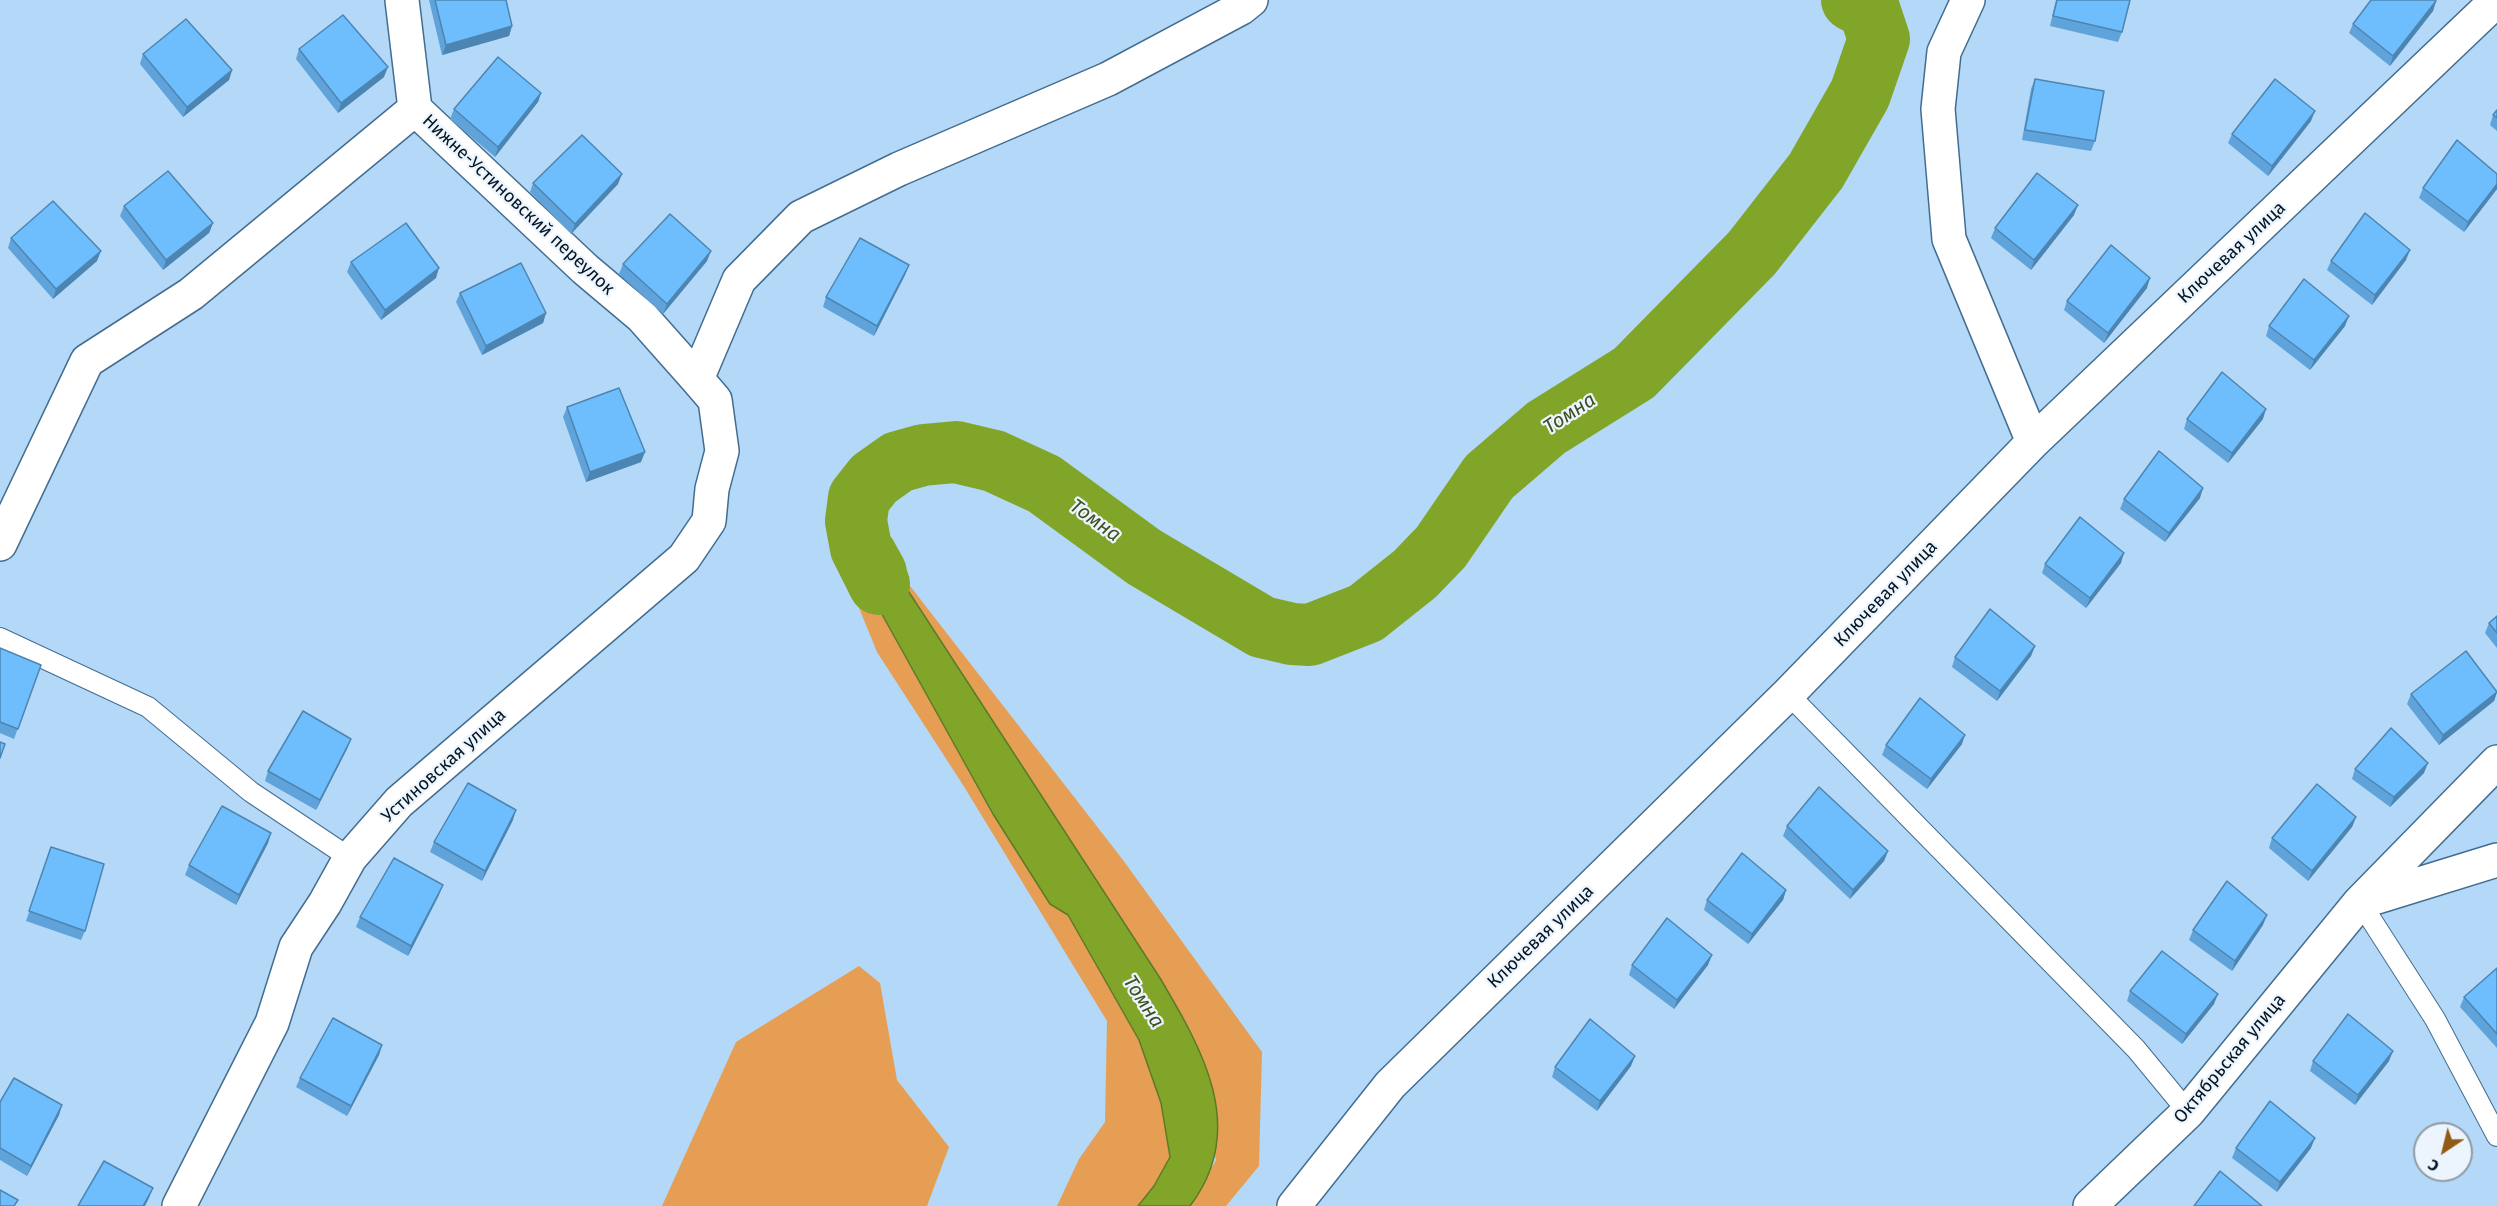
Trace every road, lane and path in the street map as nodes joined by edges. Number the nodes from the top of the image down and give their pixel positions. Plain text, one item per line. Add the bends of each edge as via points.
1 (402, 0) edge
2 (1251, 0) edge
3 (1968, 0) edge
4 (2497, 0) edge
5 (415, 109) junction
6 (698, 379) junction
7 (2032, 442) junction
8 (0, 544) edge
9 (648, 589) joint
10 (0, 638) edge
11 (1788, 694) junction
12 (2497, 762) edge
13 (350, 858) junction
14 (2497, 860) edge
15 (2360, 902) junction
16 (2188, 1112) junction
17 (2497, 1136) edge
18 (179, 1206) edge
19 (1294, 1206) edge
20 (2090, 1206) edge

1 - 5 street, Нижне-Устиновский переулок
2 - 6 street via 1108,79 899,169 801,217 739,280
3 - 7 street via 1944,52 1938,109 1948,240
4 - 7 street, Ключевая улица
5 - 6 street, Нижне-Устиновский переулок via 585,269 642,317
5 - 8 street via 191,294 87,361
6 - 9 street, Нижне-Устиновский переулок via 715,400 722,451 712,489 710,521 684,558
7 - 11 street, Ключевая улица
9 - 13 street, Устиновская улица via 399,802
10 - 13 lane via 148,706 251,792
11 - 16 lane via 2136,1049
11 - 19 street, Ключевая улица via 1390,1085
12 - 15 street, Октябрьская улица
13 - 18 street, Устиновская улица via 296,947 272,1023
14 - 15 street
15 - 16 street, Октябрьская улица
15 - 17 lane via 2435,1019
16 - 20 street, Октябрьская улица

